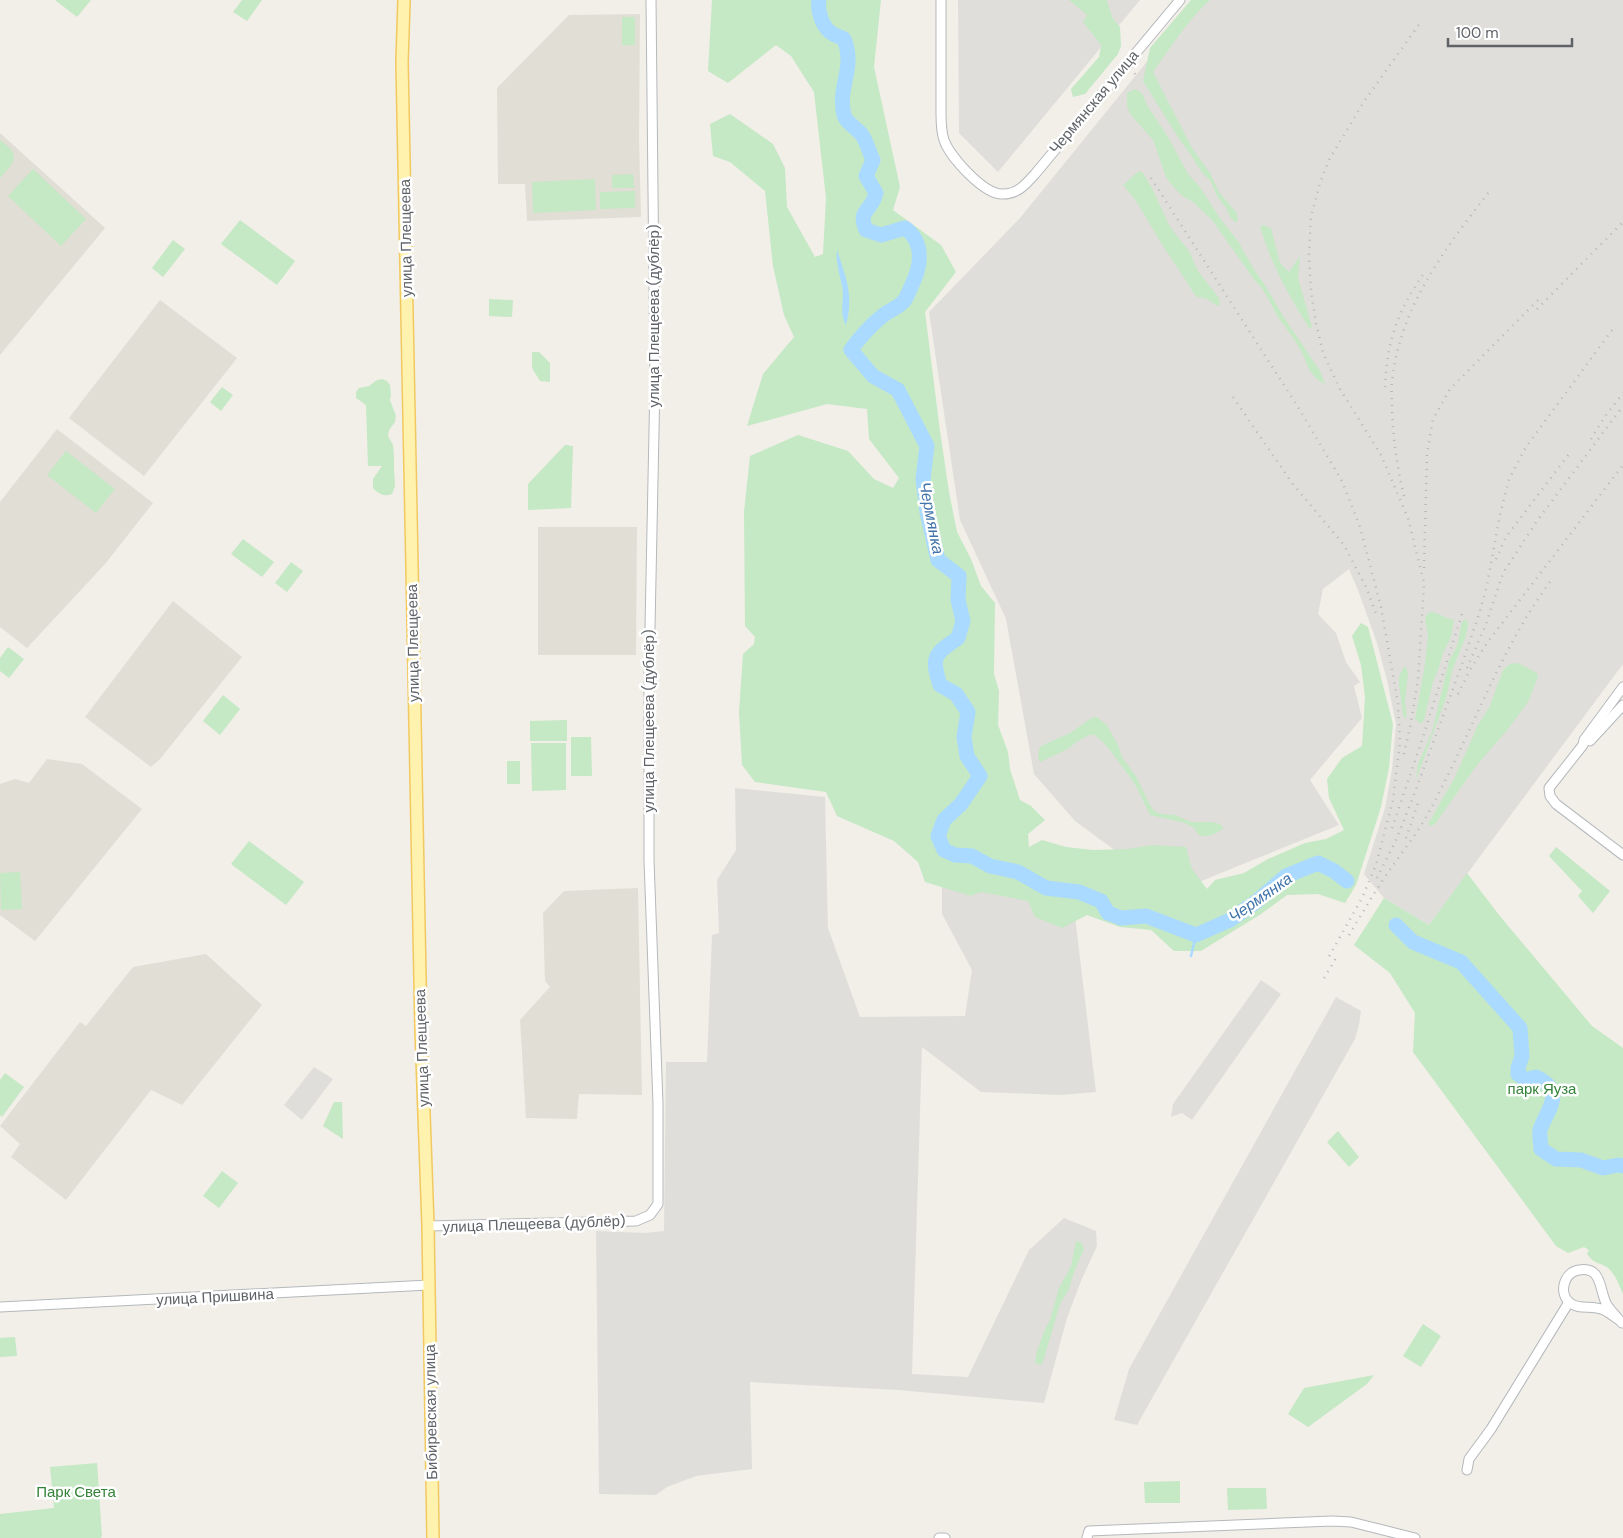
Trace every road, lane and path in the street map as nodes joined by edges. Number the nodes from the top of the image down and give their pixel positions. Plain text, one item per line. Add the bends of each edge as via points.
1 (404, 0) edge
2 (651, 0) edge
3 (941, 0) edge
4 (1180, 0) edge
5 (1623, 687) edge
6 (1623, 705) edge
7 (1583, 745) junction
8 (1623, 855) edge
9 (428, 1226) junction
10 (429, 1285) junction
11 (1602, 1291) junction
12 (1570, 1302) junction
13 (1590, 1306) junction
14 (0, 1307) edge
15 (1623, 1323) edge
16 (1467, 1470) dead end
17 (1088, 1535) edge
18 (433, 1538) edge
19 (939, 1538) edge
20 (945, 1538) edge
21 (1415, 1538) edge

1 - 9 main road, улица Плещеева via 410,516
2 - 9 street, улица Плещеева (дублёр) via 655,382 649,860 658,1104 658,1204 650,1215 636,1221
3 - 4 street, Чермянская улица via 941,126 945,141 958,163 974,179 1002,195 1019,190 1035,174
5 - 7 street
6 - 7 street
7 - 8 street via 1549,788 1550,796
9 - 10 main road, улица Плещеева
10 - 14 street, улица Пришвина
10 - 18 main road, Бибиревская улица
11 - 12 street via 1595,1273 1586,1269 1576,1270 1564,1285
11 - 13 street
11 - 15 street via 1608,1306
12 - 13 street via 1580,1307
12 - 16 street via 1470,1459
13 - 15 street via 1604,1310
17 - 21 street via 1332,1521 1351,1522
19 - 20 street

